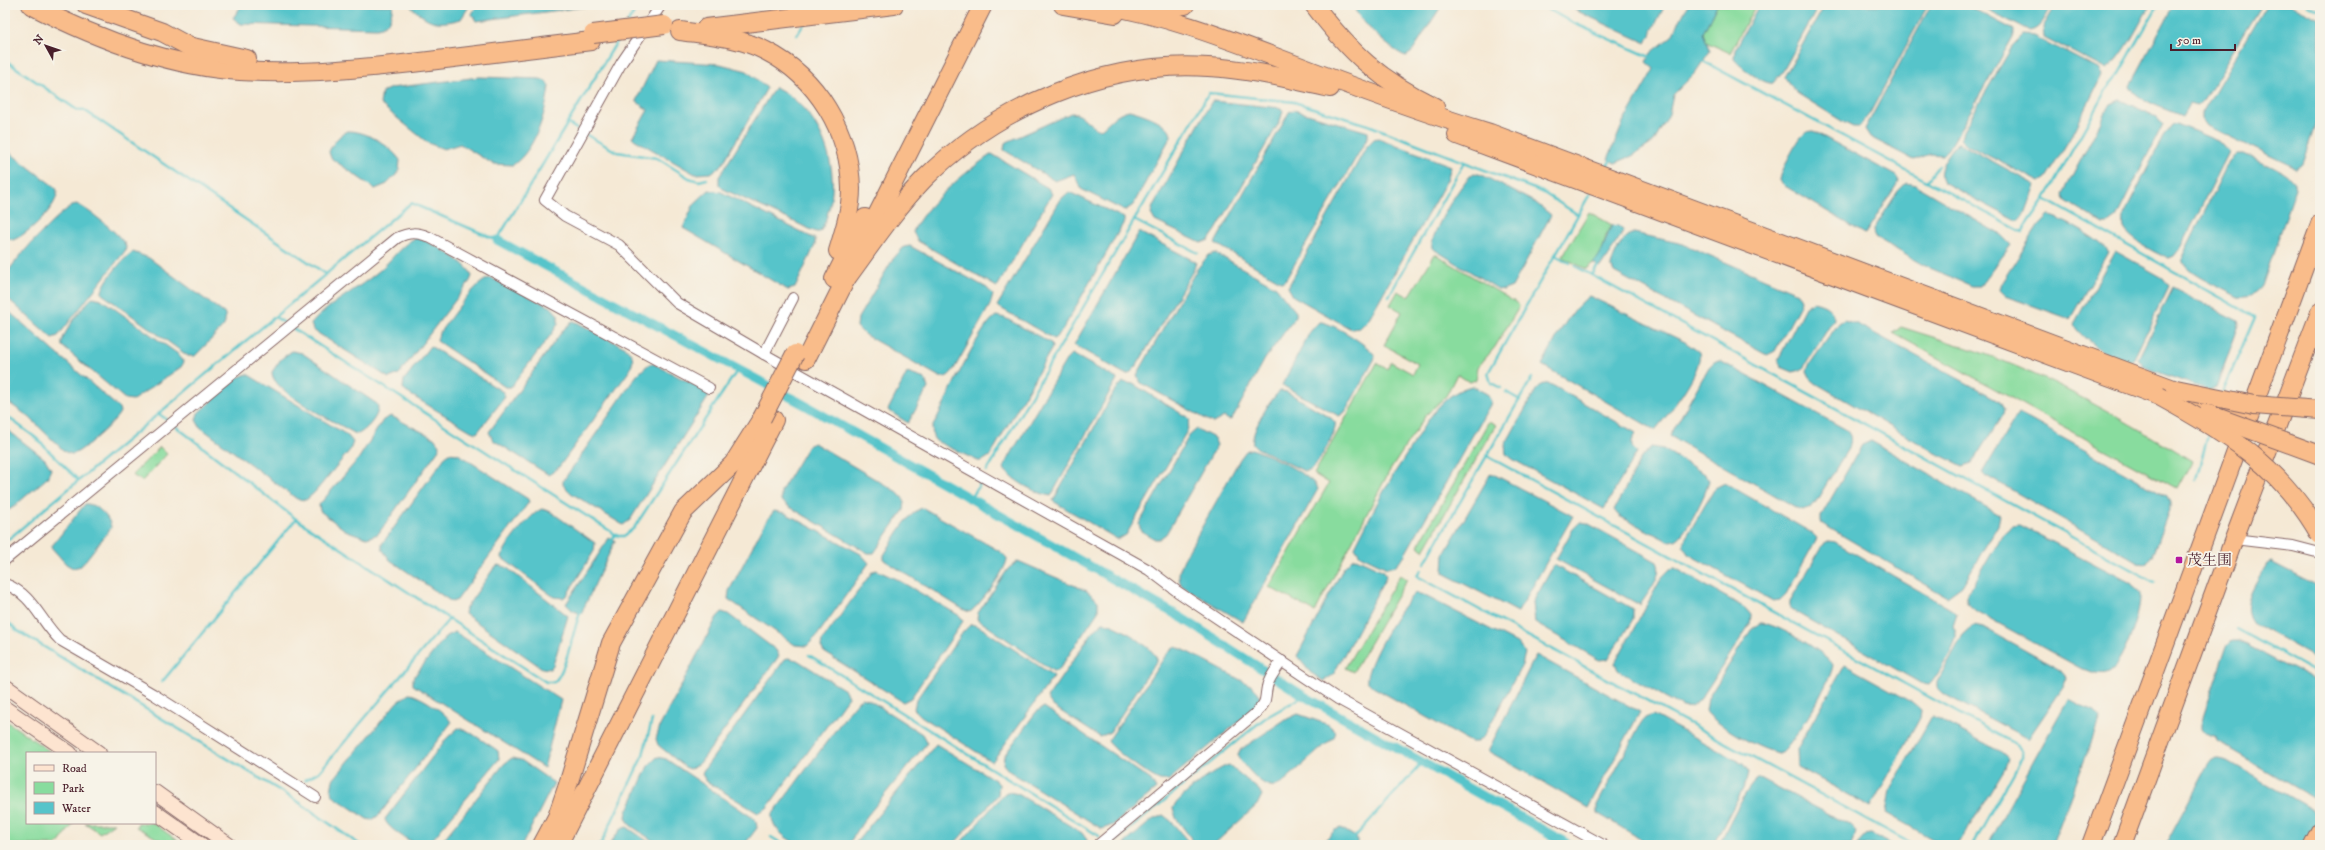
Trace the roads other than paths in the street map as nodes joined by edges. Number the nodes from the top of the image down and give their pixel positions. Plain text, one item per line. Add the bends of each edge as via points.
1 (58, 5) edge
2 (86, 5) edge
3 (661, 5) edge
4 (818, 5) edge
5 (894, 5) edge
6 (972, 5) edge
7 (983, 5) edge
8 (1063, 5) edge
9 (1104, 5) edge
10 (1185, 5) edge
11 (1314, 5) edge
12 (34, 6) edge
13 (1130, 9) junction
14 (752, 18) junction
15 (667, 30) junction
16 (592, 37) junction
17 (1219, 40) junction
18 (247, 60) junction
19 (1330, 88) junction
20 (1490, 133) junction
21 (2320, 224) edge
22 (846, 279) junction
23 (825, 297) junction
24 (793, 298) dead end
25 (2320, 312) edge
26 (2058, 352) junction
27 (764, 354) junction
28 (800, 357) junction
29 (709, 388) dead end
30 (2176, 389) junction
31 (2159, 396) junction
32 (2320, 410) edge
33 (768, 418) junction
34 (2320, 443) edge
35 (2320, 455) edge
36 (2320, 535) edge
37 (2234, 539) junction
38 (2320, 553) edge
39 (5, 560) edge
40 (5, 584) edge
41 (1282, 661) junction
42 (5, 686) edge
43 (5, 708) edge
44 (69, 752) edge
45 (98, 752) edge
46 (156, 793) edge
47 (315, 797) dead end
48 (156, 813) edge
49 (2320, 831) edge
50 (202, 845) edge
51 (230, 845) edge
52 (542, 845) edge
53 (558, 845) edge
54 (1098, 845) edge
55 (1603, 845) edge
56 (2091, 845) edge
57 (2122, 845) edge
58 (2313, 845) edge

1 - 18 highway via 99,25 144,42 188,52
2 - 18 highway via 162,32 188,46
3 - 27 street via 622,62 545,200 565,216 619,245 677,303
4 - 14 highway
5 - 14 highway
6 - 23 highway
7 - 22 highway
8 - 17 highway via 1097,10
9 - 13 highway
10 - 13 highway
11 - 20 highway via 1334,32 1358,57 1387,81
12 - 16 highway via 107,39 178,62 239,71 314,72 381,66
13 - 17 highway
14 - 15 highway
15 - 16 highway, bridge
15 - 23 highway via 716,35 766,50 805,79 824,102 837,124 845,145 851,191 847,223
16 - 18 highway via 320,61
17 - 19 highway
17 - 20 highway via 1430,115
19 - 22 highway via 1250,71 1208,66 1169,66 1088,81 1044,98 1001,120 966,143 924,179 891,217
19 - 26 highway
20 - 26 highway
21 - 56 highway
22 - 28 highway
23 - 28 highway
24 - 27 street
25 - 37 highway
26 - 30 highway
26 - 31 highway
27 - 41 street via 1149,570
28 - 33 highway
29 - 39 street via 429,237 413,232 405,234
30 - 32 highway, bridge via 2254,405
30 - 34 highway, bridge
31 - 35 highway, bridge
31 - 36 highway, bridge via 2250,451 2290,490
33 - 52 highway via 733,464 683,512 612,643 567,788
33 - 53 highway
37 - 38 street via 2293,546
37 - 57 highway
40 - 47 street via 30,600 60,640 153,694
41 - 54 street via 1267,686 1268,696 1256,713
41 - 55 street via 1338,699
42 - 45 main road
43 - 44 main road
46 - 51 main road
48 - 50 main road
49 - 58 highway

